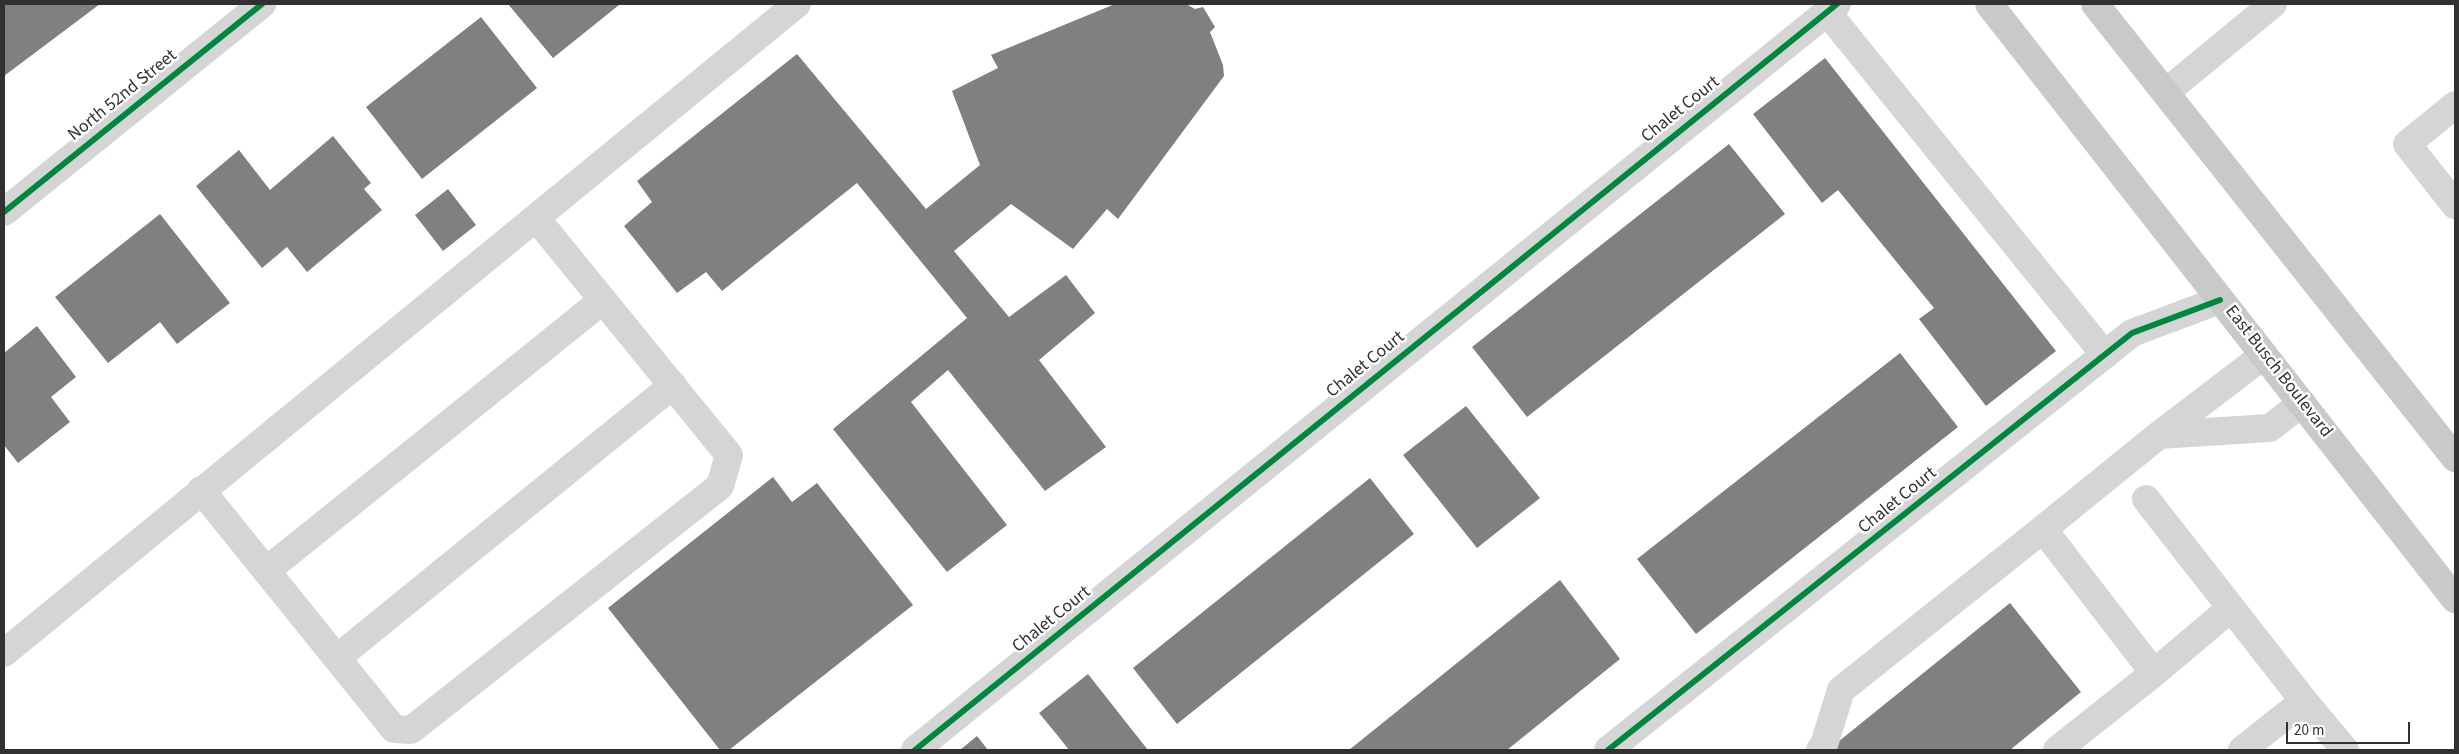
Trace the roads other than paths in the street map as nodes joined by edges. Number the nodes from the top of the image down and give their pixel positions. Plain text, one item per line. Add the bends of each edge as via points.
1 (262, 4) edge
2 (797, 4) edge
3 (1989, 4) edge
4 (2273, 4) edge
5 (2101, 6) edge
6 (1832, 8) edge
7 (2166, 92) junction
8 (2455, 105) edge
9 (2455, 205) edge
10 (4, 212) edge
11 (536, 218) junction
12 (603, 300) junction
13 (2220, 300) junction
14 (2105, 355) junction
15 (2264, 355) junction
16 (673, 385) junction
17 (2302, 403) junction
18 (2159, 435) junction
19 (2455, 458) edge
20 (202, 490) junction
21 (2146, 499) dead end
22 (2044, 529) junction
23 (266, 571) junction
24 (2455, 599) edge
25 (2232, 608) junction
26 (4, 653) edge
27 (337, 658) junction
28 (2154, 673) junction
29 (2304, 701) junction
30 (915, 750) edge
31 (1608, 750) edge
32 (1820, 750) edge
33 (2057, 750) edge
34 (2242, 750) edge
35 (2345, 750) edge

1 - 10 street, North 52nd Street
2 - 11 street
3 - 13 main road, East Busch Boulevard
4 - 7 street
5 - 7 main road
6 - 14 street
6 - 30 street, Chalet Court
7 - 19 main road
8 - 9 street via 2407,144
11 - 12 street
11 - 20 street
12 - 16 street
12 - 23 street
13 - 14 street, Chalet Court via 2132,333
13 - 15 main road, East Busch Boulevard
14 - 31 street, Chalet Court
15 - 17 main road, East Busch Boulevard
15 - 18 street
16 - 27 street
16 - 27 street via 729,456 720,486 412,730 394,729
17 - 18 street via 2270,428
17 - 24 main road, East Busch Boulevard
18 - 22 street
20 - 23 street
20 - 26 street
21 - 25 street
22 - 28 street
22 - 32 street via 1841,690 1824,748
23 - 27 street
25 - 28 street
25 - 29 street
28 - 33 street
29 - 34 street
29 - 35 street

